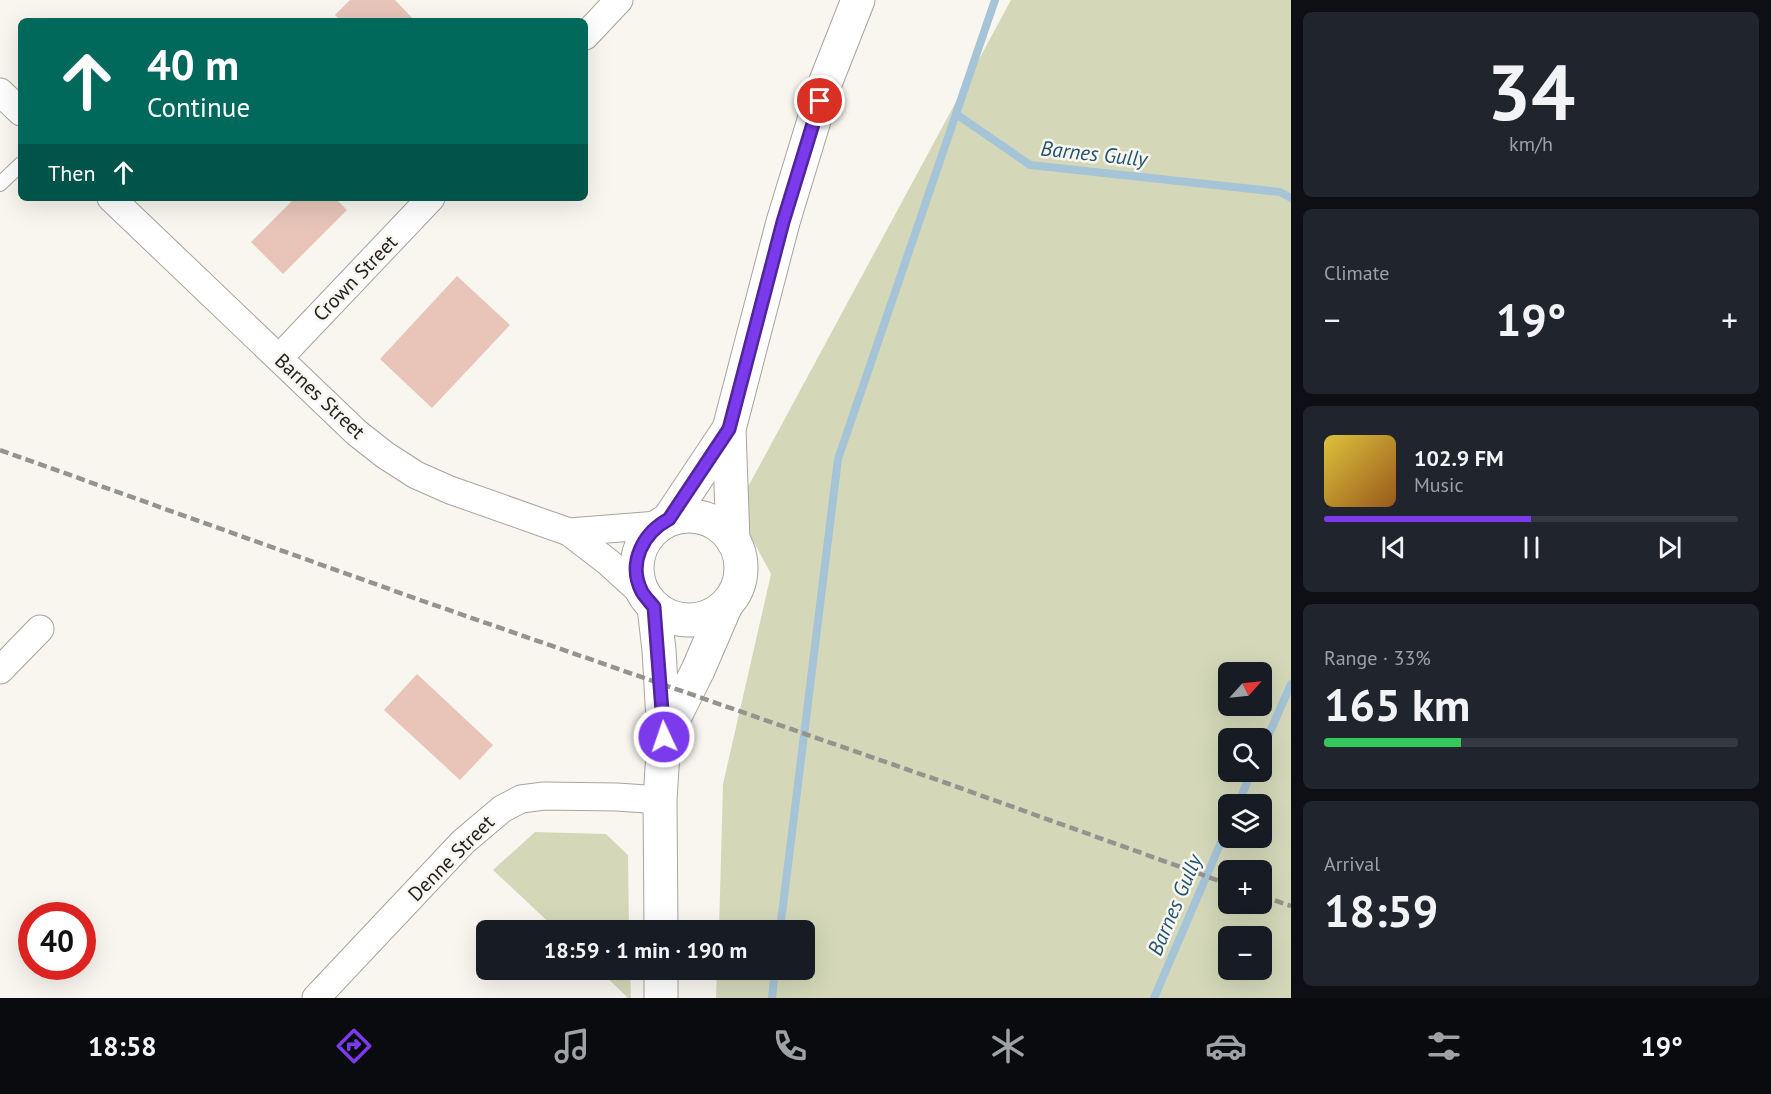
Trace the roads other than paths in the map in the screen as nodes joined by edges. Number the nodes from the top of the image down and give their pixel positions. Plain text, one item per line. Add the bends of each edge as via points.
1 (619, 0) edge
2 (858, 0) edge
3 (588, 33) edge
4 (0, 92) edge
5 (18, 109) edge
6 (18, 167) edge
7 (0, 184) edge
8 (114, 201) edge
9 (428, 201) edge
10 (279, 358) junction
11 (729, 429) junction
12 (664, 522) junction
13 (569, 532) junction
14 (733, 541) junction
15 (648, 600) junction
16 (726, 605) junction
17 (40, 629) dead end
18 (0, 670) edge
19 (664, 737) junction
20 (660, 800) junction
21 (661, 920) edge
22 (661, 980) edge
23 (316, 998) edge
24 (661, 998) edge

1 - 3 street
2 - 11 street via 826,81 783,222
4 - 5 street
6 - 7 lane
8 - 10 street, Barnes Street
9 - 10 street, Crown Street
10 - 13 street, Barnes Street via 357,432 416,475
11 - 12 street
11 - 14 street
12 - 13 street, Barnes Street
12 - 14 street via 698,516 724,529
12 - 15 street via 648,535 636,563 637,578
13 - 15 street, Barnes Street
14 - 16 street via 740,557 741,574
15 - 16 street via 667,616 682,620 698,620
15 - 19 street
16 - 19 street
17 - 18 street
19 - 20 street
20 - 21 street
20 - 23 street, Denne Street via 544,795 502,809 463,842
22 - 24 street

